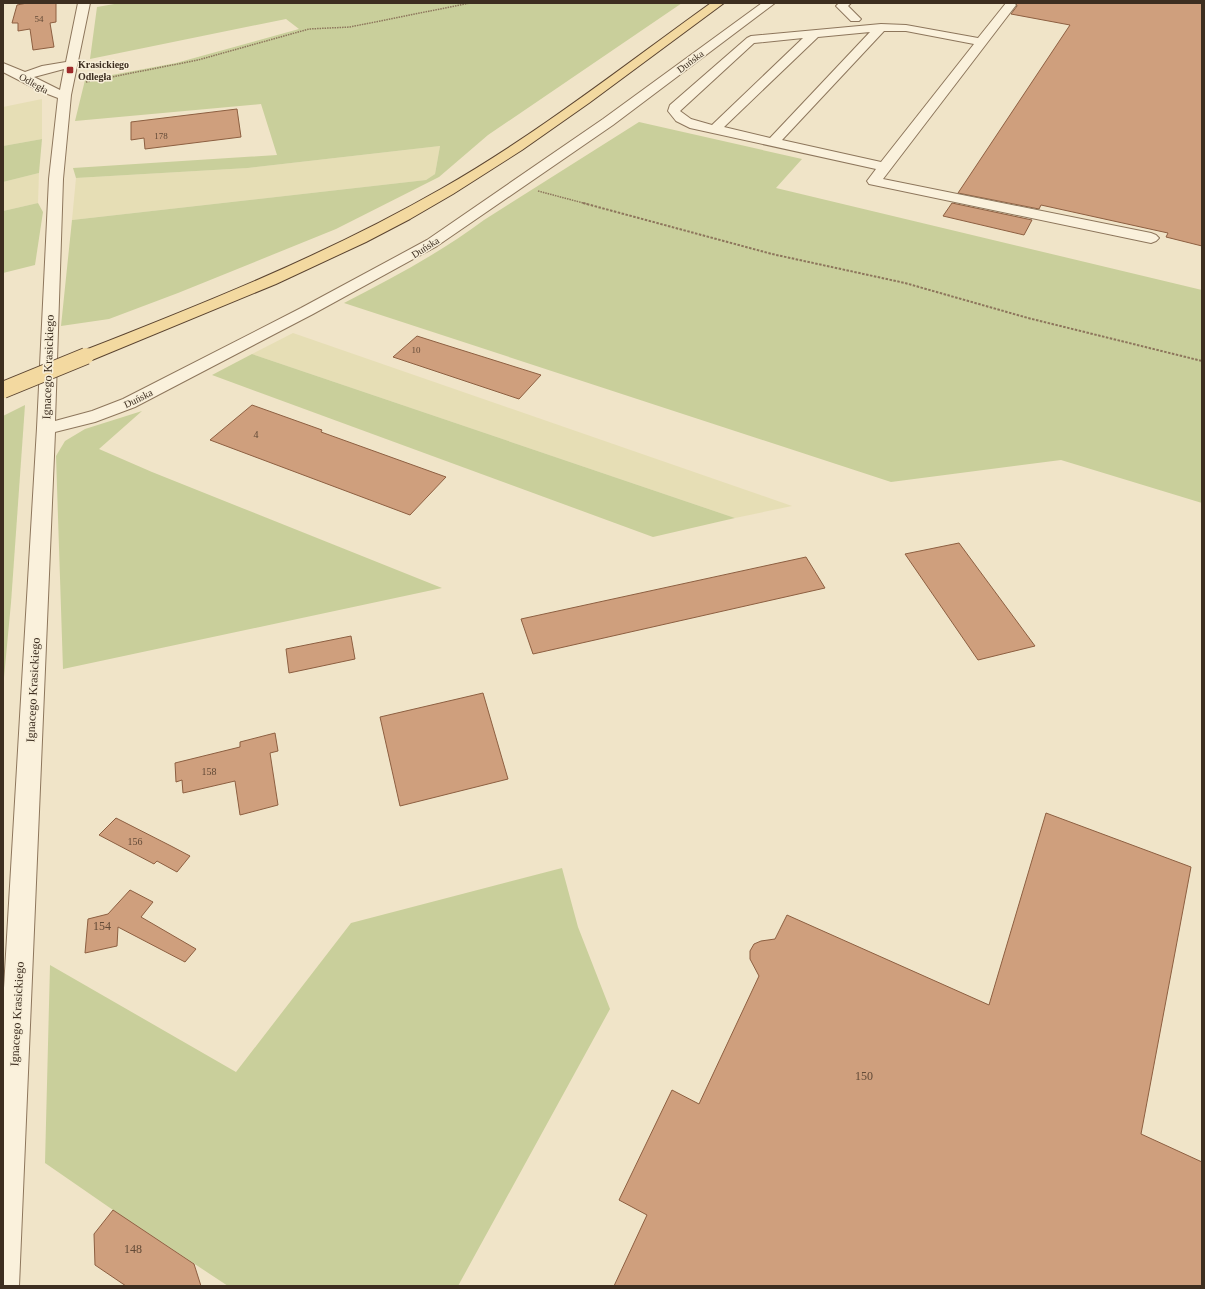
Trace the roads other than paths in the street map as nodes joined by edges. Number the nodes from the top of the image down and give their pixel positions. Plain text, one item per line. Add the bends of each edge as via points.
1 (84, 3) edge
2 (718, 3) edge
3 (769, 3) edge
4 (845, 3) edge
5 (1007, 4) edge
6 (855, 19) dead end
7 (881, 27) junction
8 (814, 34) junction
9 (980, 42) junction
10 (72, 64) junction
11 (3, 67) edge
12 (24, 77) junction
13 (66, 91) junction
14 (715, 129) junction
15 (773, 142) junction
16 (884, 167) junction
17 (1150, 238) dead end
18 (3, 390) edge
19 (46, 428) junction
20 (3, 1286) edge

1 - 10 street, Ignacego Krasickiego
2 - 18 main road, bridge via 518,147 448,191 372,233 232,297
3 - 19 street, Duńska via 608,122 417,252 129,403 103,414
4 - 6 street via 842,6
5 - 9 street
7 - 8 street
7 - 9 street via 906,28
7 - 15 street
8 - 14 street
8 - 14 street via 751,40 675,108 674,112 682,120
9 - 16 street
10 - 12 street
10 - 13 street, Ignacego Krasickiego
11 - 12 street, Odległa
12 - 13 street, Odległa via 54,94
13 - 19 street, Ignacego Krasickiego via 56,179
14 - 15 street
15 - 16 street
16 - 17 street via 874,180
19 - 20 street, Ignacego Krasickiego

